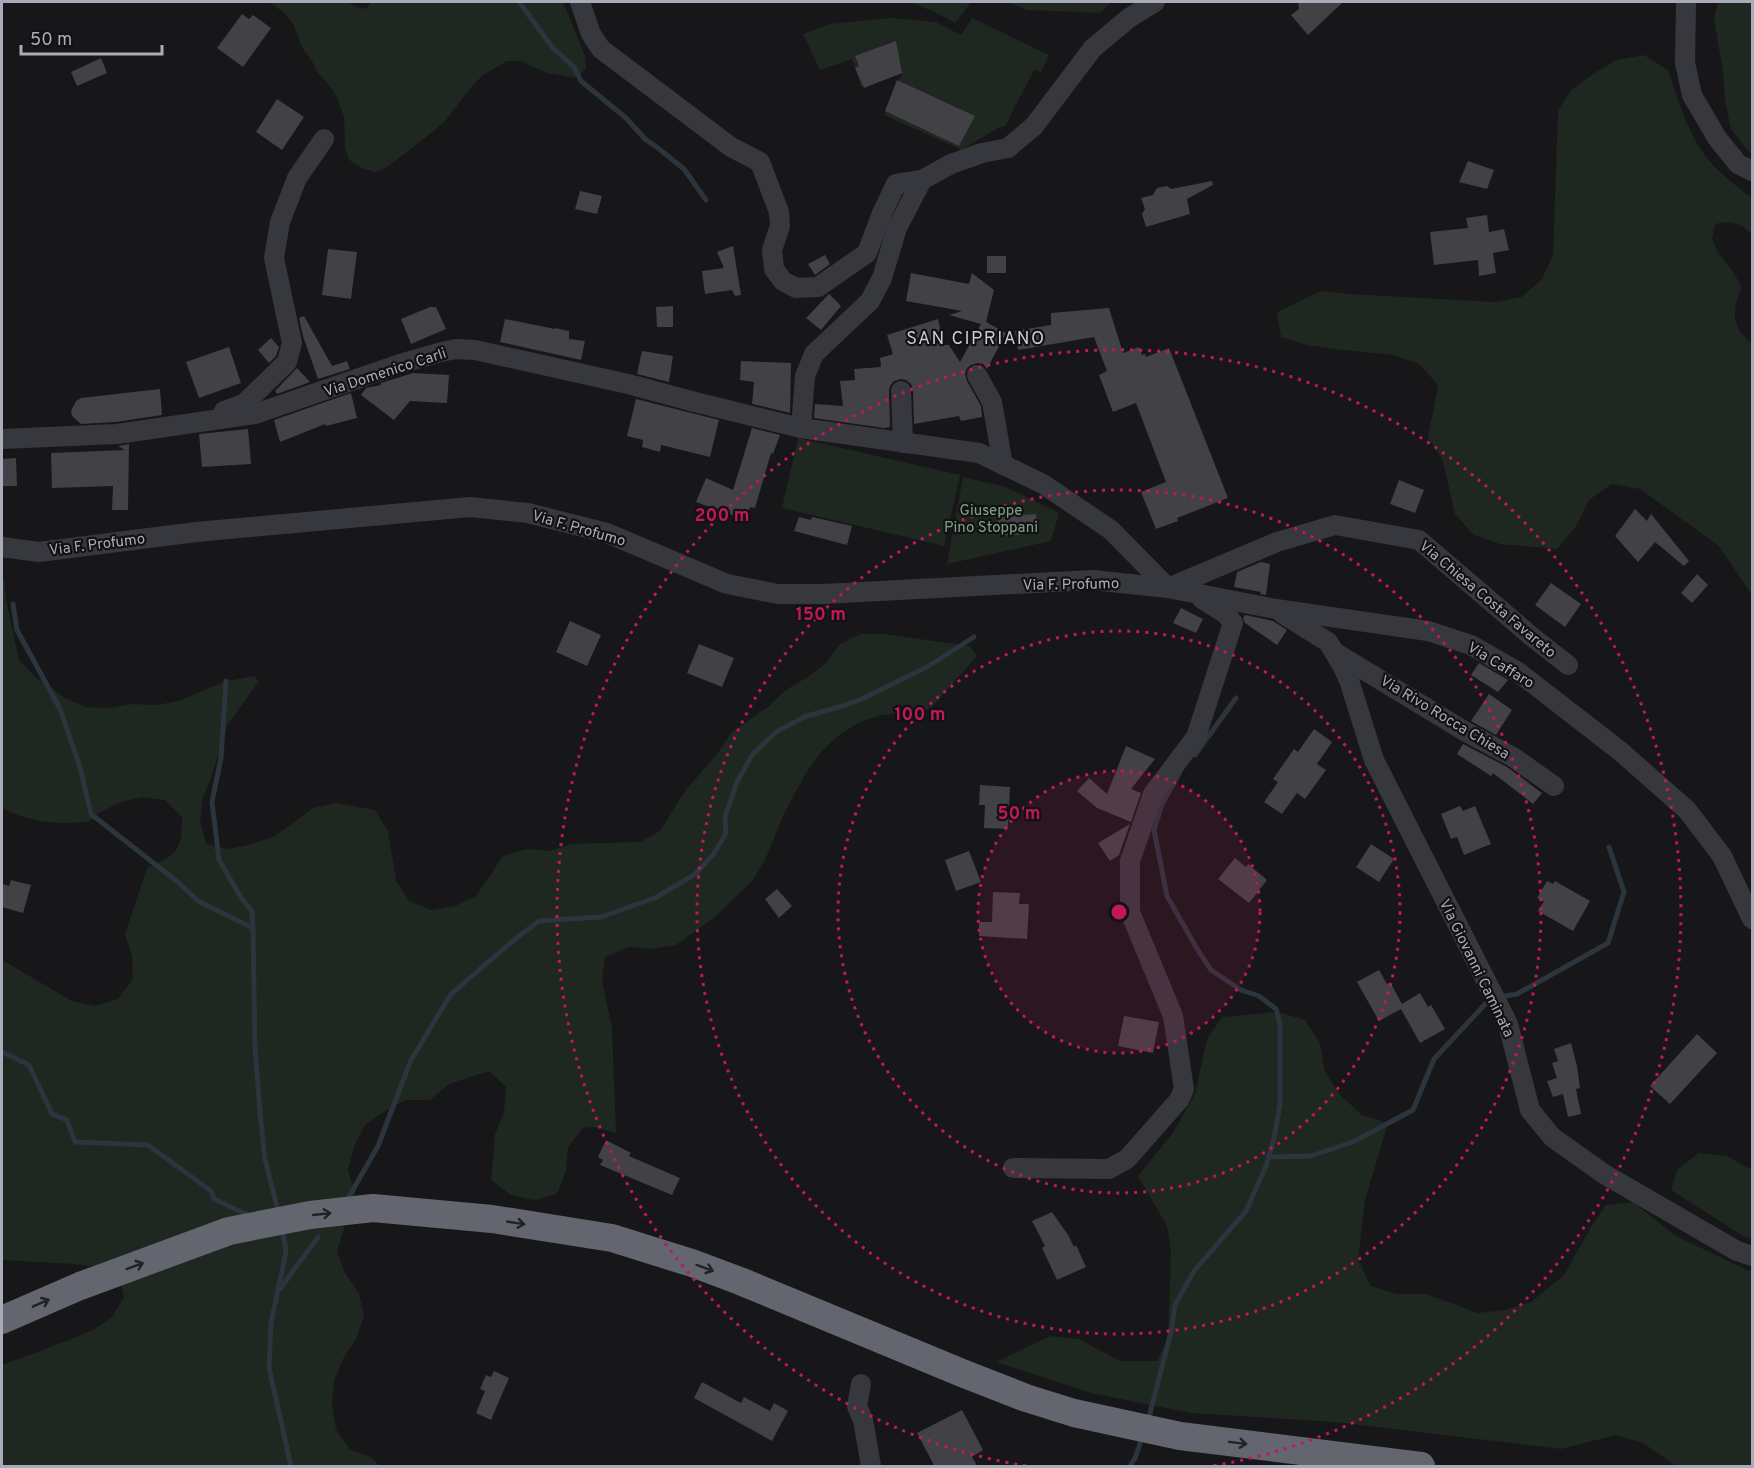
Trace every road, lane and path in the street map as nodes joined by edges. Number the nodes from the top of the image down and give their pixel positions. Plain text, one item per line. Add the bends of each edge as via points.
1 (580, 2) edge
2 (1155, 2) edge
3 (1686, 2) edge
4 (993, 135) dead end
5 (324, 139) dead end
6 (982, 153) junction
7 (1752, 171) edge
8 (922, 180) junction
9 (977, 375) dead end
10 (901, 391) dead end
11 (199, 421) junction
12 (801, 428) junction
13 (2, 439) edge
14 (903, 443) junction
15 (1003, 465) junction
16 (2, 547) edge
17 (1158, 587) junction
18 (1192, 593) junction
19 (1276, 609) junction
20 (1334, 651) junction
21 (1568, 665) dead end
22 (1554, 786) dead end
23 (1752, 919) edge
24 (1013, 1168) dead end
25 (1752, 1256) edge
26 (2, 1320) edge
27 (861, 1383) dead end
28 (871, 1467) edge
29 (1421, 1467) edge

1 - 8 street via 601,50 731,147 760,162 779,212 780,226 772,250 774,269 783,281 796,288 818,287 867,253 896,184
2 - 6 street via 1093,48 1034,126 1008,148
3 - 7 street via 1685,63 1692,95 1717,138 1738,164
4 - 6 street
5 - 11 street via 297,178 280,222 274,258 292,343 287,362 245,403
6 - 8 street
8 - 12 street via 897,228 882,278 870,301 814,354 805,376
9 - 15 street via 992,402
10 - 14 street
11 - 12 street, Via Domenico Carli via 255,414 404,363 456,350 475,350
11 - 13 street, Via Domenico Carli via 117,434
12 - 14 street, Via Domenico Carli
14 - 15 street, Via Domenico Carli via 979,453
15 - 17 street, Via Domenico Carli via 1043,484 1111,530
16 - 17 street, Via F. Profumo via 39,552 196,532 470,507 528,513 607,533 727,584 778,594 1092,580
17 - 18 street, Via Caffaro
17 - 21 street, Via Chiesa Costa Favareto via 1335,525 1419,540
18 - 19 street, Via Caffaro
18 - 24 street via 1226,614 1233,623 1196,737 1153,794 1130,861 1130,912 1173,1016 1184,1089 1179,1100 1127,1159 1109,1169
19 - 20 street, Via Giovanni Caminata via 1328,642
19 - 23 street, Via Caffaro via 1428,631 1471,645 1518,672 1620,751 1687,810 1722,856
20 - 22 street, Via Rivo Rocca Chiesa via 1513,757
20 - 25 street, Via Giovanni Caminata via 1349,680 1374,760 1508,1024 1530,1110 1552,1137 1604,1174
26 -> 29 highway via 80,1286 229,1231 310,1215 373,1208 492,1219 612,1238 650,1250 740,1281 1026,1398 1074,1413 1180,1436
27 - 28 street via 857,1406

